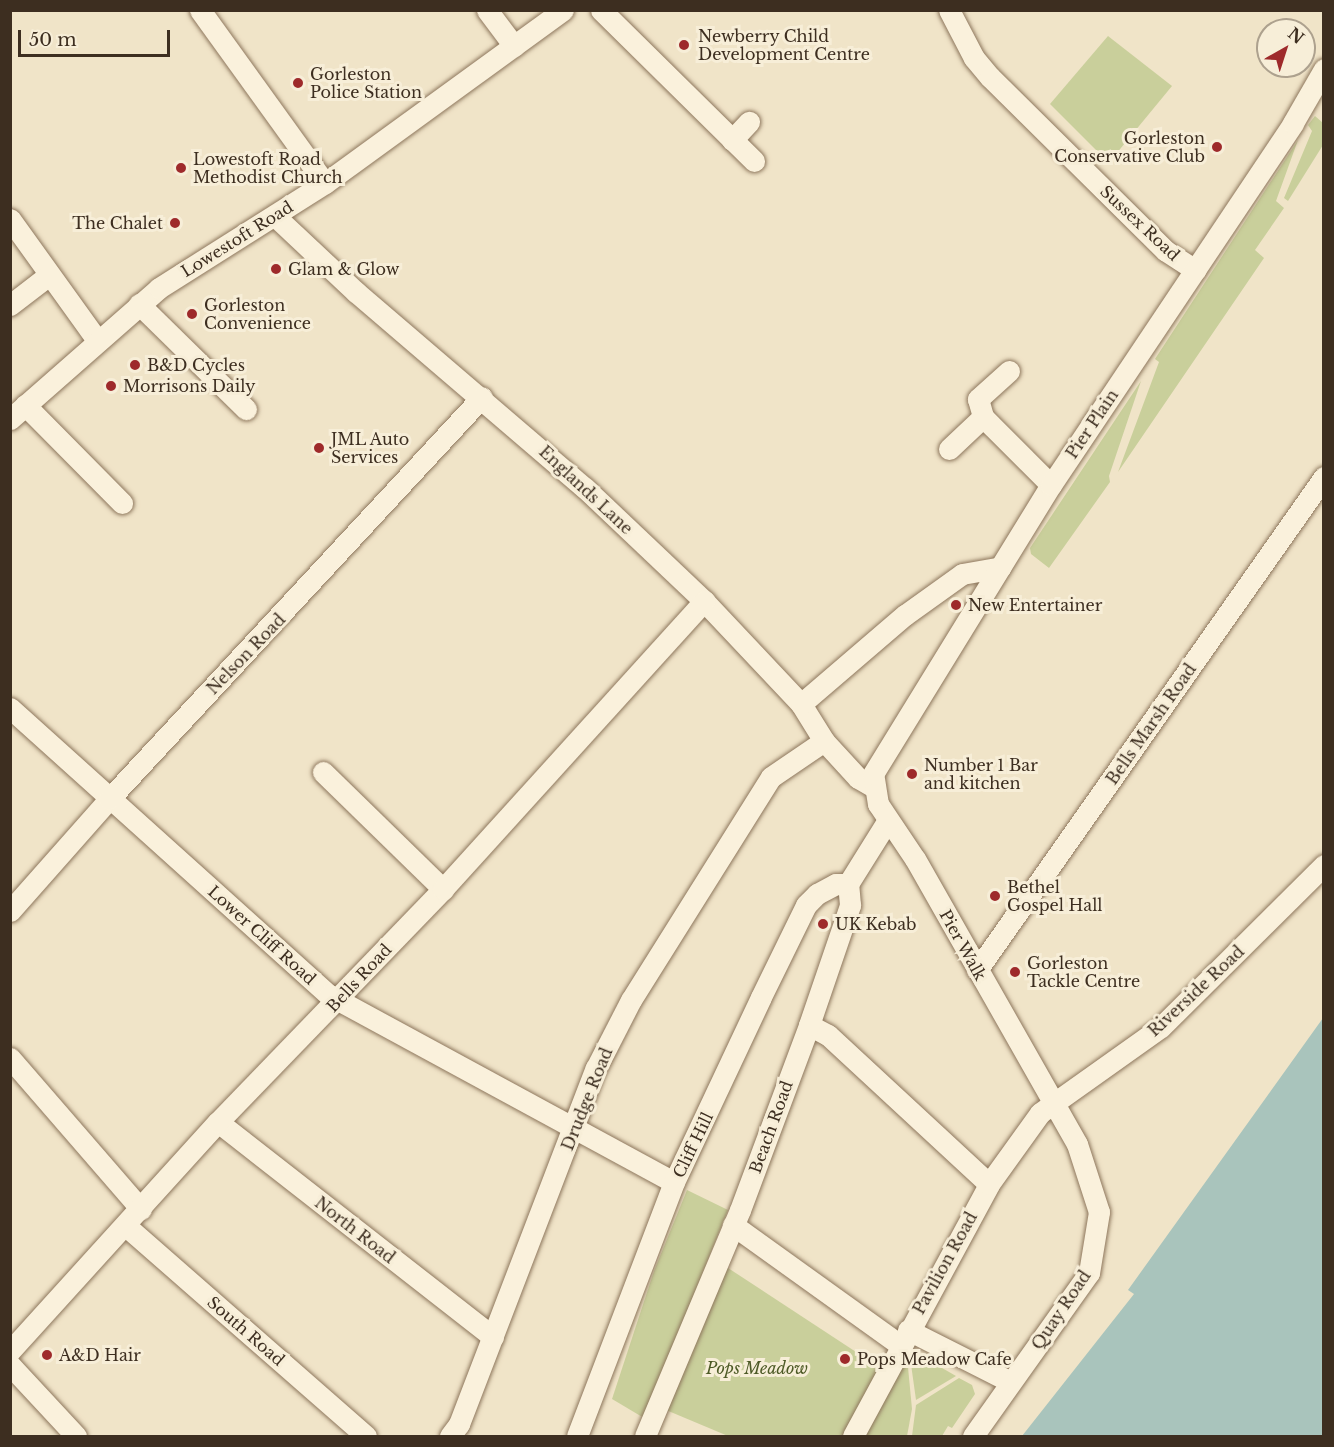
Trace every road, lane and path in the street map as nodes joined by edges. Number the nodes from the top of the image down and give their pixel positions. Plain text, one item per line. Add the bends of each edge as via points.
1 (200, 10) edge
2 (488, 10) edge
3 (563, 10) edge
4 (601, 10) edge
5 (949, 10) edge
6 (514, 46) junction
7 (1323, 69) edge
8 (749, 122) dead end
9 (732, 140) junction
10 (754, 161) dead end
11 (325, 183) junction
12 (276, 217) junction
13 (10, 219) edge
14 (1195, 270) junction
15 (49, 275) junction
16 (139, 304) junction
17 (10, 305) edge
18 (97, 340) junction
19 (1009, 371) dead end
20 (482, 397) junction
21 (246, 409) dead end
22 (18, 412) edge
23 (983, 417) junction
24 (949, 449) dead end
25 (1323, 477) edge
26 (1051, 485) junction
27 (122, 503) dead end
28 (1000, 567) junction
29 (704, 601) junction
30 (801, 704) junction
31 (10, 708) edge
32 (824, 741) junction
33 (323, 772) dead end
34 (872, 786) junction
35 (109, 799) junction
36 (888, 820) junction
37 (1323, 865) edge
38 (848, 884) junction
39 (443, 889) junction
40 (10, 911) edge
41 (976, 970) junction
42 (338, 1001) junction
43 (809, 1025) junction
44 (10, 1058) edge
45 (1056, 1103) junction
46 (218, 1122) junction
47 (575, 1127) junction
48 (674, 1182) junction
49 (989, 1184) junction
50 (141, 1209) junction
51 (734, 1225) junction
52 (126, 1226) junction
53 (493, 1337) junction
54 (904, 1338) junction
55 (10, 1351) edge
56 (10, 1365) edge
57 (1011, 1382) junction
58 (76, 1437) edge
59 (366, 1437) edge
60 (450, 1437) edge
61 (577, 1437) edge
62 (645, 1437) edge
63 (854, 1437) edge
64 (973, 1437) edge

1 - 11 street
2 - 6 street
3 - 6 street, Lowestoft Road
4 - 9 street
5 - 14 street, Sussex Road via 974,58 1166,251
6 - 11 street, Lowestoft Road
7 - 14 street, Pier Plain via 1293,123
8 - 9 street
9 - 10 street
11 - 12 street, Lowestoft Road
12 - 16 street, Lowestoft Road
12 - 20 street, Englands Lane via 356,292
13 - 15 street
14 - 26 street, Pier Plain
15 - 17 street
15 - 18 street
16 - 18 street, Lowestoft Road
16 - 21 street
18 - 22 street, Lowestoft Road
19 - 23 street via 978,399
20 - 29 street, Englands Lane
20 - 35 street, Nelson Road
22 - 27 street
23 - 24 street
23 - 26 street
25 - 41 street, Bells Marsh Road
26 - 28 street, Pier Plain
28 - 30 street via 962,574 905,615
28 - 34 street, Pier Plain via 878,761
29 - 30 street, Englands Lane
29 - 39 street, Bells Road
30 - 32 street, Englands Lane
31 - 35 street, Lower Cliff Road
32 - 34 street, Englands Lane via 858,778
32 - 47 street, Drudge Road via 771,777 761,791 631,1000 596,1068
33 - 39 street
34 - 36 street, Pier Walk
35 - 40 street, Nelson Road
35 - 42 street, Lower Cliff Road
36 - 38 street
36 - 41 street, Pier Walk via 915,859
37 - 45 street, Riverside Road via 1161,1027
38 - 43 street, Beach Road via 850,905
38 - 48 street, Cliff Hill via 836,884 817,894 806,906
39 - 42 street, Bells Road
41 - 45 street, Pier Walk
42 - 46 street, Bells Road
42 - 47 street, Lower Cliff Road
43 - 49 street via 828,1035
43 - 51 street, Beach Road
44 - 50 street
45 - 49 street, Pavilion Road via 1040,1113
45 - 57 street, Quay Road via 1093,1185 1100,1212 1097,1242 1089,1273
46 - 50 street, Bells Road
46 - 53 street, North Road
47 - 48 street, Lower Cliff Road
47 - 53 street, Drudge Road
48 - 61 street, Cliff Hill
49 - 54 street, Pavilion Road
50 - 52 street, Bells Road
51 - 54 street
51 - 62 street, Beach Road
52 - 55 street, Bells Road
52 - 59 street, South Road
53 - 60 street, Drudge Road via 459,1424
54 - 57 street
54 - 63 street, Pavilion Road
56 - 58 street
57 - 64 street, Quay Road

